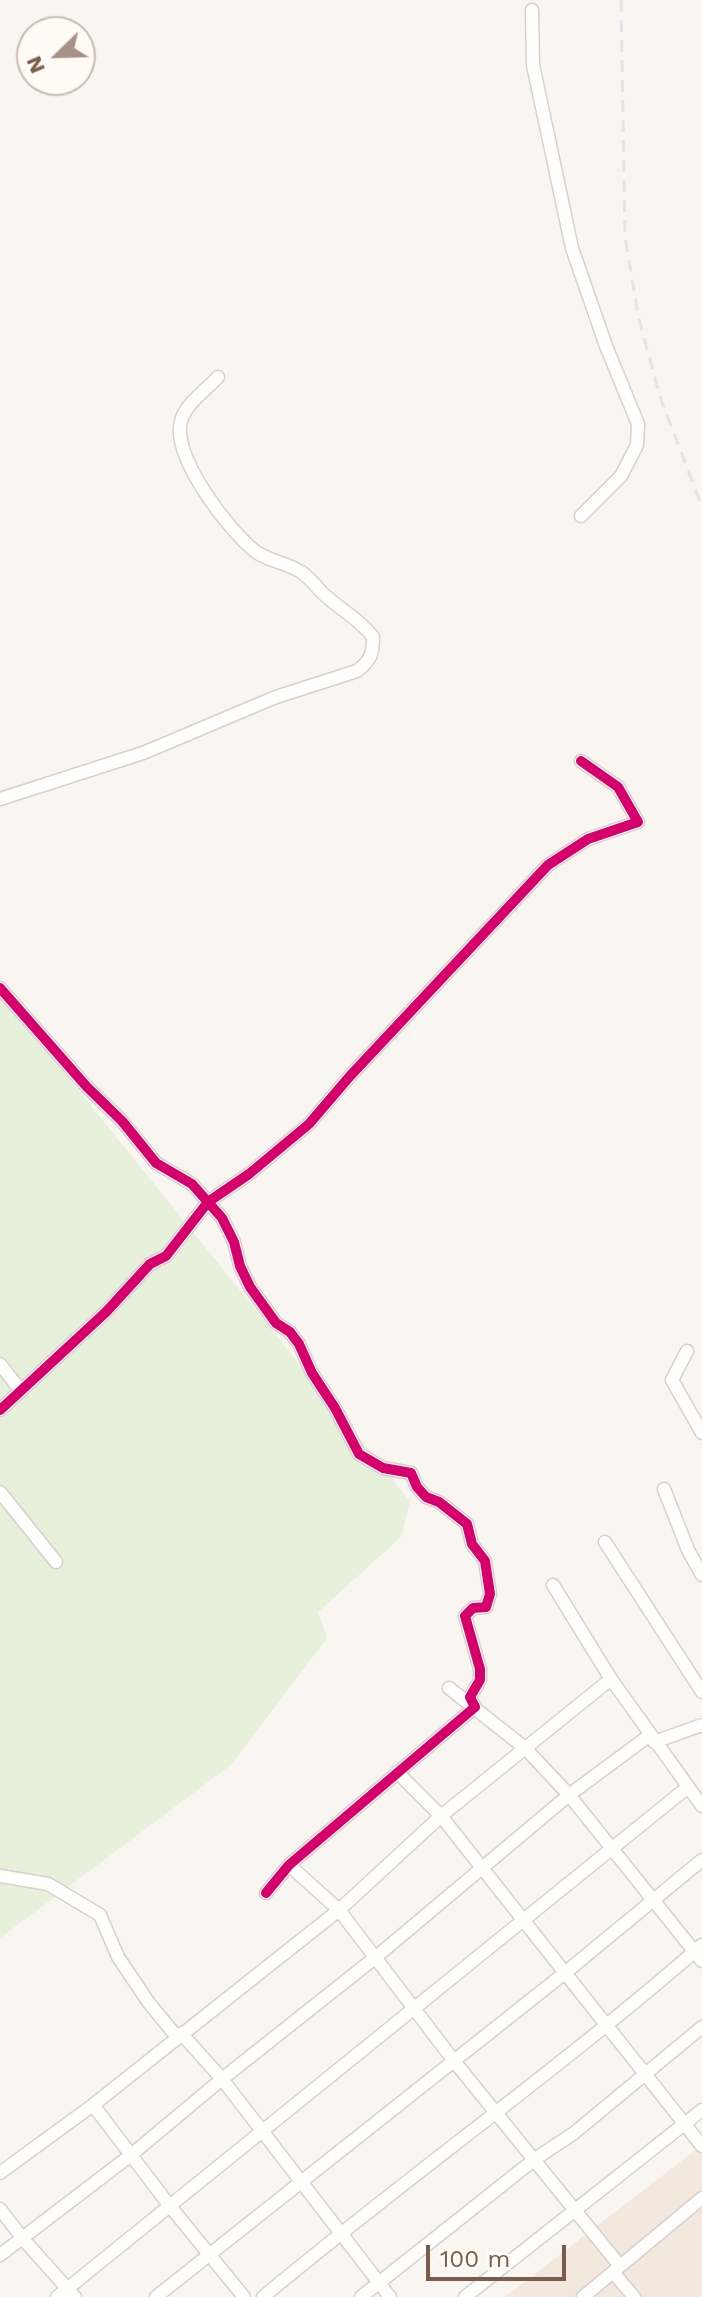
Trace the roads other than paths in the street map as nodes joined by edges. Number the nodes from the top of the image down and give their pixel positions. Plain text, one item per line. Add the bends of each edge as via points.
1 (532, 10) dead end
2 (218, 377) dead end
3 (581, 516) dead end
4 (581, 761) dead end
5 (0, 799) edge
6 (0, 988) edge
7 (208, 1202) junction
8 (687, 1351) dead end
9 (0, 1364) edge
10 (21, 1391) junction
11 (0, 1410) edge
12 (702, 1433) edge
13 (664, 1489) dead end
14 (0, 1492) edge
15 (605, 1542) dead end
16 (56, 1562) dead end
17 (702, 1575) edge
18 (553, 1585) dead end
19 (611, 1679) junction
20 (449, 1688) dead end
21 (702, 1692) edge
22 (475, 1707) junction
23 (702, 1725) edge
24 (652, 1738) junction
25 (525, 1748) junction
26 (397, 1772) junction
27 (688, 1787) junction
28 (569, 1795) junction
29 (702, 1806) edge
30 (441, 1816) junction
31 (614, 1849) junction
32 (702, 1860) edge
33 (289, 1865) junction
34 (481, 1869) junction
35 (0, 1876) edge
36 (266, 1893) dead end
37 (654, 1899) junction
38 (339, 1910) junction
39 (525, 1921) junction
40 (700, 1952) edge
41 (376, 1957) junction
42 (566, 1972) junction
43 (415, 2008) junction
44 (608, 2025) junction
45 (702, 2027) edge
46 (179, 2035) junction
47 (454, 2061) junction
48 (645, 2074) junction
49 (222, 2079) junction
50 (93, 2105) junction
51 (702, 2110) edge
52 (497, 2111) junction
53 (684, 2123) junction
54 (261, 2130) junction
55 (702, 2146) edge
56 (131, 2155) junction
57 (535, 2159) junction
58 (0, 2173) edge
59 (302, 2182) junction
60 (702, 2198) edge
61 (169, 2205) junction
62 (0, 2209) edge
63 (575, 2209) junction
64 (340, 2233) junction
65 (23, 2239) junction
66 (210, 2253) junction
67 (0, 2255) edge
68 (616, 2269) junction
69 (378, 2283) junction
70 (71, 2292) edge
71 (57, 2297) edge
72 (156, 2297) edge
73 (244, 2297) edge
74 (263, 2297) edge
75 (361, 2297) edge
76 (390, 2297) edge
77 (465, 2297) edge
78 (583, 2297) edge
79 (634, 2297) edge

1 - 3 street via 533,65 572,248 638,424 637,445 621,476
2 - 5 street via 180,421 185,459 237,534 258,553 301,572 361,622 373,637 373,654 357,671 276,697 143,753
4 - 7 street via 618,787 638,822 588,839 548,865 309,1124
6 - 7 street via 156,1163 192,1184
7 - 10 street via 166,1256 150,1264
7 - 22 street via 228,1230 250,1287 299,1344 359,1454 383,1468 411,1473 426,1497 471,1530 472,1544 485,1561 490,1594 486,1607 473,1608 465,1616 480,1669 470,1697
8 - 12 street via 672,1380
9 - 10 street
10 - 11 street
13 - 17 street
14 - 16 street
15 - 21 street
18 - 19 street
19 - 24 street
19 - 25 street
20 - 22 street
22 - 25 street
22 - 26 street
23 - 24 street
24 - 27 street
24 - 28 street
25 - 28 street
25 - 30 street
26 - 30 street
26 - 33 street
27 - 29 street
27 - 31 street
28 - 31 street
28 - 34 street
30 - 34 street
30 - 38 street
31 - 37 street
31 - 39 street
32 - 37 street
33 - 36 street
33 - 38 street
34 - 39 street
34 - 41 street
35 - 46 street via 48,1884 100,1915 118,1957
37 - 40 street
37 - 42 street
38 - 41 street
38 - 46 street
39 - 42 street
39 - 43 street
40 - 44 street
41 - 43 street
41 - 49 street
42 - 44 street
42 - 47 street
43 - 47 street
43 - 54 street
44 - 48 street
44 - 52 street
45 - 48 street
46 - 49 street
46 - 50 street
47 - 52 street
47 - 59 street
48 - 53 street
48 - 57 street
49 - 54 street
49 - 56 street
50 - 56 street
50 - 58 street
51 - 53 street
52 - 57 street
52 - 64 street
53 - 55 street
53 - 63 street
54 - 59 street
54 - 61 street
56 - 61 street
56 - 65 street
57 - 63 street
57 - 69 street
59 - 64 street
59 - 66 street
60 - 68 street
61 - 66 street
61 - 70 street
62 - 65 street
63 - 68 street
63 - 77 street
64 - 69 street
64 - 74 street
65 - 67 street
65 - 70 street
66 - 72 street
66 - 73 street
68 - 78 street
68 - 79 street
69 - 75 street
69 - 76 street
70 - 71 street

